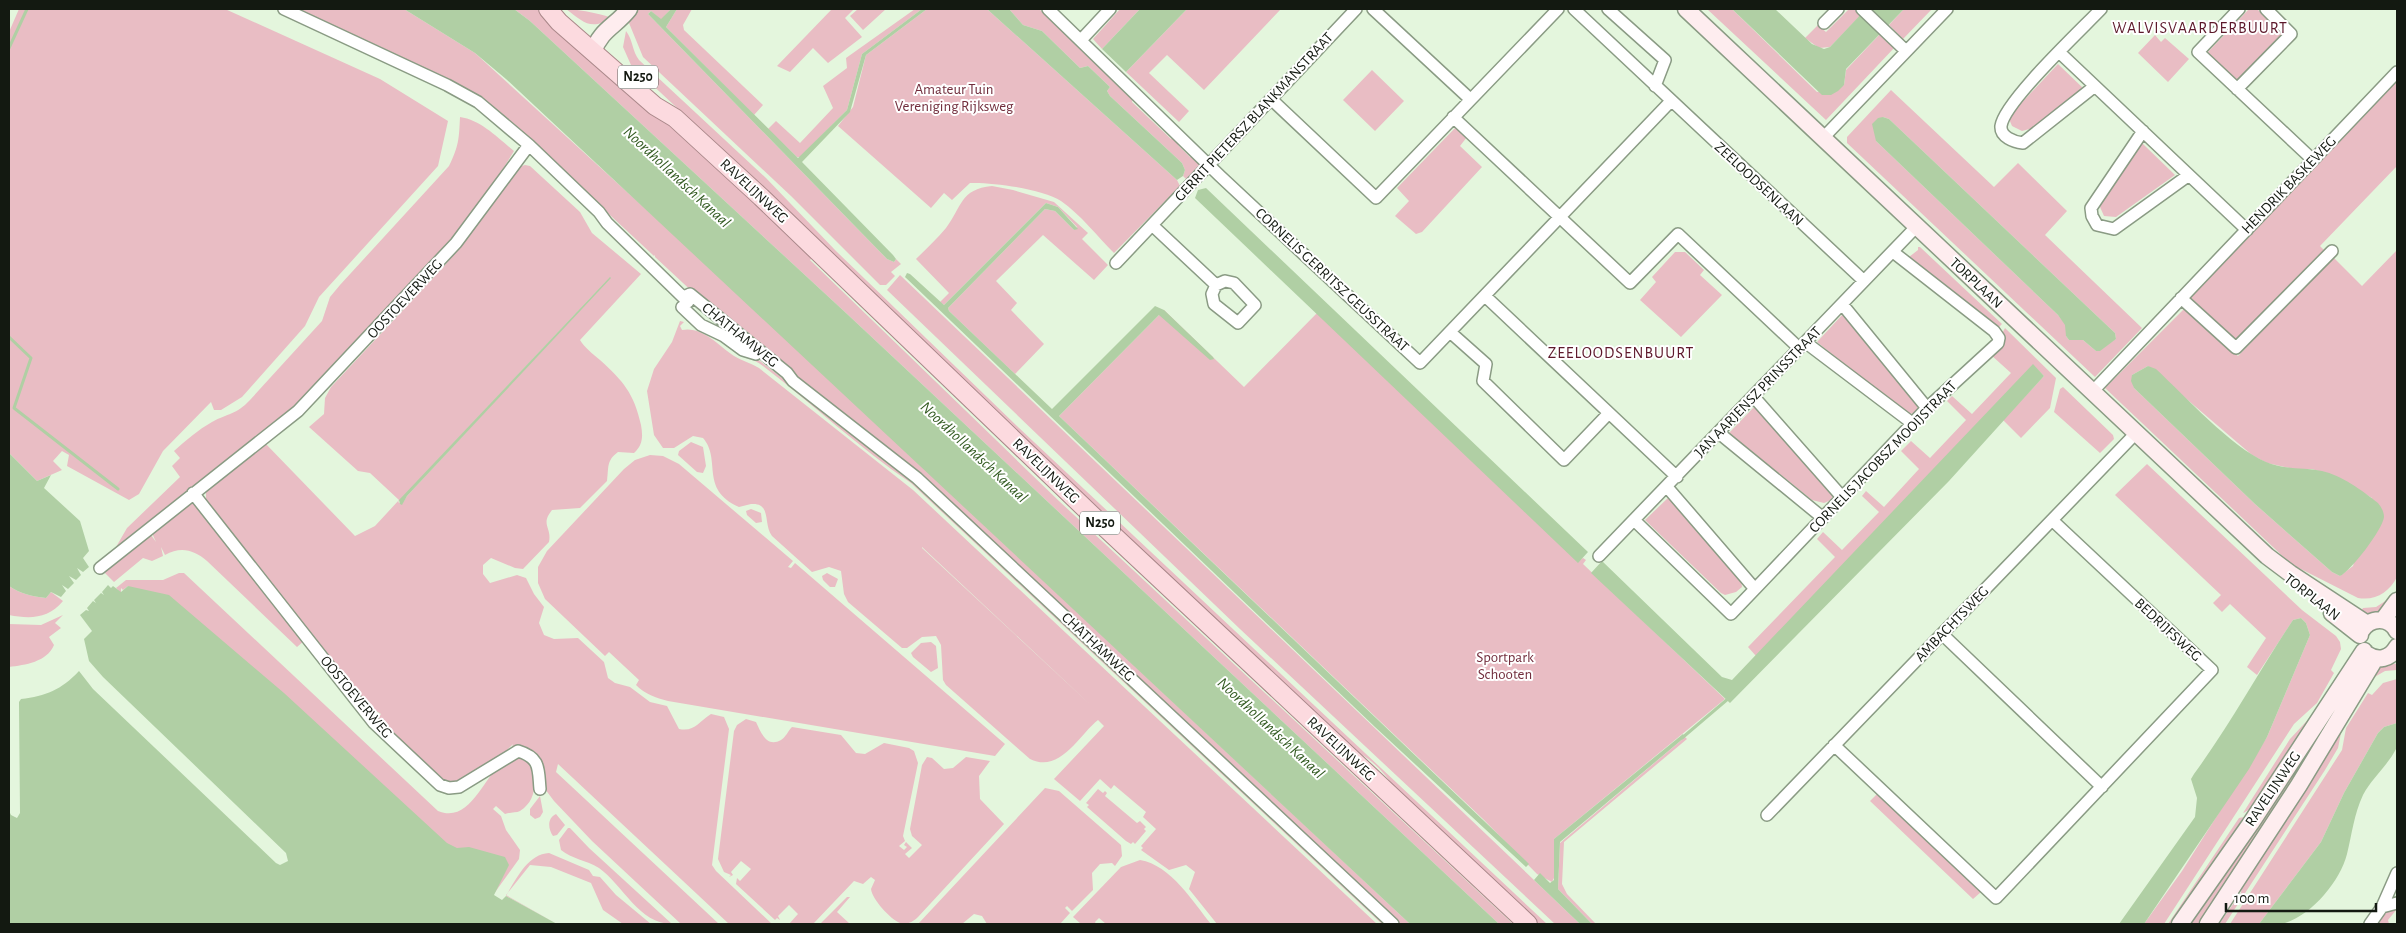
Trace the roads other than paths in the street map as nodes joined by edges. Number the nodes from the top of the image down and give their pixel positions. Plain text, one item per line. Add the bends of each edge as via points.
1 (284, 9) edge
2 (548, 9) edge
3 (561, 9) edge
4 (1048, 9) edge
5 (1110, 9) edge
6 (1356, 9) edge
7 (1373, 9) edge
8 (1558, 9) edge
9 (1574, 9) edge
10 (1608, 9) edge
11 (1686, 9) edge
12 (1838, 9) edge
13 (1862, 9) edge
14 (1947, 9) edge
15 (2101, 9) edge
16 (2238, 9) edge
17 (2266, 9) edge
18 (625, 14) edge
19 (1824, 23) dead end
20 (1081, 40) junction
21 (599, 46) junction
22 (1906, 51) junction
23 (2059, 52) junction
24 (2397, 72) edge
25 (1655, 86) junction
26 (2095, 86) junction
27 (2237, 89) junction
28 (1271, 99) junction
29 (1470, 99) junction
30 (1671, 101) junction
31 (1453, 117) junction
32 (2143, 131) junction
33 (1823, 138) junction
34 (529, 145) junction
35 (2313, 160) junction
36 (1208, 165) junction
37 (2189, 175) junction
38 (1560, 216) junction
39 (1152, 226) junction
40 (1916, 227) junction
41 (2247, 230) junction
42 (2332, 251) dead end
43 (1893, 252) junction
44 (1116, 263) dead end
45 (1864, 281) junction
46 (1216, 285) dead end
47 (1485, 296) junction
48 (2182, 298) junction
49 (683, 302) junction
50 (1842, 304) junction
51 (1450, 332) junction
52 (1802, 345) junction
53 (793, 381) junction
54 (2093, 391) junction
55 (1753, 396) junction
56 (1927, 408) junction
57 (1609, 413) junction
58 (1912, 423) junction
59 (2137, 432) junction
60 (1718, 433) junction
61 (1677, 477) junction
62 (1667, 487) junction
63 (193, 493) junction
64 (1842, 497) junction
65 (1823, 518) junction
66 (1634, 520) junction
67 (2052, 520) junction
68 (1599, 556) dead end
69 (100, 568) dead end
70 (1755, 589) junction
71 (2397, 601) edge
72 (2383, 627) edge
73 (1942, 634) junction
74 (2396, 653) edge
75 (2369, 655) junction
76 (1834, 745) junction
77 (2102, 786) junction
78 (540, 789) dead end
79 (1767, 815) dead end
80 (2397, 873) edge
81 (2397, 903) edge
82 (2382, 907) junction
83 (1392, 924) edge
84 (1528, 924) edge
85 (2180, 924) edge
86 (2208, 924) edge
87 (2370, 924) edge

1 - 34 street via 453,88 478,102
2 - 21 main road, N250 via 559,22
3 - 21 main road, N250
4 - 20 street, CORNELIS GERRITSZ GEUSSTRAAT
5 - 20 street
6 - 28 street, GERRIT PIETERSZ BLANKMANSTRAAT
7 - 29 street
8 - 29 street
9 - 25 street, ZEELOODSENLAAN
10 - 25 street via 1665,60
11 - 33 street, TORPLAAN
12 - 19 street
13 - 22 street
14 - 22 street
15 - 23 street
16 - 27 street via 2198,52
17 - 27 street via 2291,34
18 - 21 street via 611,24
20 - 36 street, CORNELIS GERRITSZ GEUSSTRAAT
21 - 84 main road, RAVELIJNWEG / N250 via 655,106 675,118 806,239 1104,527
22 - 33 street
23 - 26 street
23 - 26 street via 2028,84 2006,116 2001,124 2006,136 2023,143
24 - 35 street, HENDRIK BASKEWEG
25 - 30 street, ZEELOODSENLAAN
26 - 32 street
27 - 35 street
28 - 31 street via 1376,198
28 - 36 street, GERRIT PIETERSZ BLANKMANSTRAAT
29 - 31 street
30 - 38 street, CORNELIS GERRITSZ GEUSSTRAAT
30 - 45 street, ZEELOODSENLAAN
31 - 38 street
32 - 37 street
32 - 37 street via 2091,208 2097,225 2114,229
33 - 40 street, TORPLAAN
34 - 49 street, CHATHAMWEG via 599,212
34 - 63 street, OOSTOEVERWEG via 456,243 364,343 298,411
35 - 41 street, HENDRIK BASKEWEG
36 - 39 street, GERRIT PIETERSZ BLANKMANSTRAAT
36 - 51 street, CORNELIS GERRITSZ GEUSSTRAAT via 1420,362
37 - 41 street
38 - 47 street, CORNELIS GERRITSZ GEUSSTRAAT
38 - 52 street via 1630,283 1678,234
39 - 44 street, GERRIT PIETERSZ BLANKMANSTRAAT
39 - 46 street
40 - 43 street, JAN AARJENSZ PRINSSTRAAT
40 - 54 street, TORPLAAN
41 - 48 street, HENDRIK BASKEWEG
42 - 48 street via 2236,348
43 - 45 street, JAN AARJENSZ PRINSSTRAAT
43 - 56 street, CORNELIS JACOBSZ MOOIJSTRAAT via 1999,338 1995,347
45 - 50 street, JAN AARJENSZ PRINSSTRAAT
47 - 51 street, CORNELIS GERRITSZ GEUSSTRAAT
47 - 57 street
48 - 54 street, HENDRIK BASKEWEG
49 - 53 street, CHATHAMWEG
49 - 53 street, CHATHAMWEG via 690,294
50 - 52 street, JAN AARJENSZ PRINSSTRAAT
50 - 56 street
51 - 57 street via 1486,364 1483,381 1564,460
52 - 55 street, JAN AARJENSZ PRINSSTRAAT
52 - 58 street
53 - 83 street, CHATHAMWEG via 917,478
54 - 59 street, TORPLAAN
55 - 60 street, JAN AARJENSZ PRINSSTRAAT
55 - 64 street
56 - 58 street, CORNELIS JACOBSZ MOOIJSTRAAT
57 - 61 street
58 - 64 street, CORNELIS JACOBSZ MOOIJSTRAAT
59 - 67 street, AMBACHTSWEG
59 - 72 street, TORPLAAN via 2267,556 2291,574
60 - 61 street, JAN AARJENSZ PRINSSTRAAT
60 - 65 street
61 - 62 street, JAN AARJENSZ PRINSSTRAAT
62 - 66 street, JAN AARJENSZ PRINSSTRAAT
62 - 70 street
63 - 69 street, OOSTOEVERWEG
63 - 78 street, OOSTOEVERWEG via 374,723 440,785 459,787 518,751 535,759
64 - 65 street, CORNELIS JACOBSZ MOOIJSTRAAT
65 - 70 street, CORNELIS JACOBSZ MOOIJSTRAAT
66 - 68 street, JAN AARJENSZ PRINSSTRAAT
66 - 70 street, CORNELIS JACOBSZ MOOIJSTRAAT via 1731,614
67 - 73 street, AMBACHTSWEG
67 - 77 street, BEDRIJFSWEG via 2212,670
71 - 72 street
72 - 75 street
73 - 76 street, AMBACHTSWEG
73 - 77 street
74 - 75 street via 2384,658
75 - 85 street, RAVELIJNWEG
75 - 86 street, RAVELIJNWEG via 2299,785
76 - 77 street, BEDRIJFSWEG via 1996,898
76 - 79 street, AMBACHTSWEG
80 - 82 street
81 - 82 street
82 - 87 street

